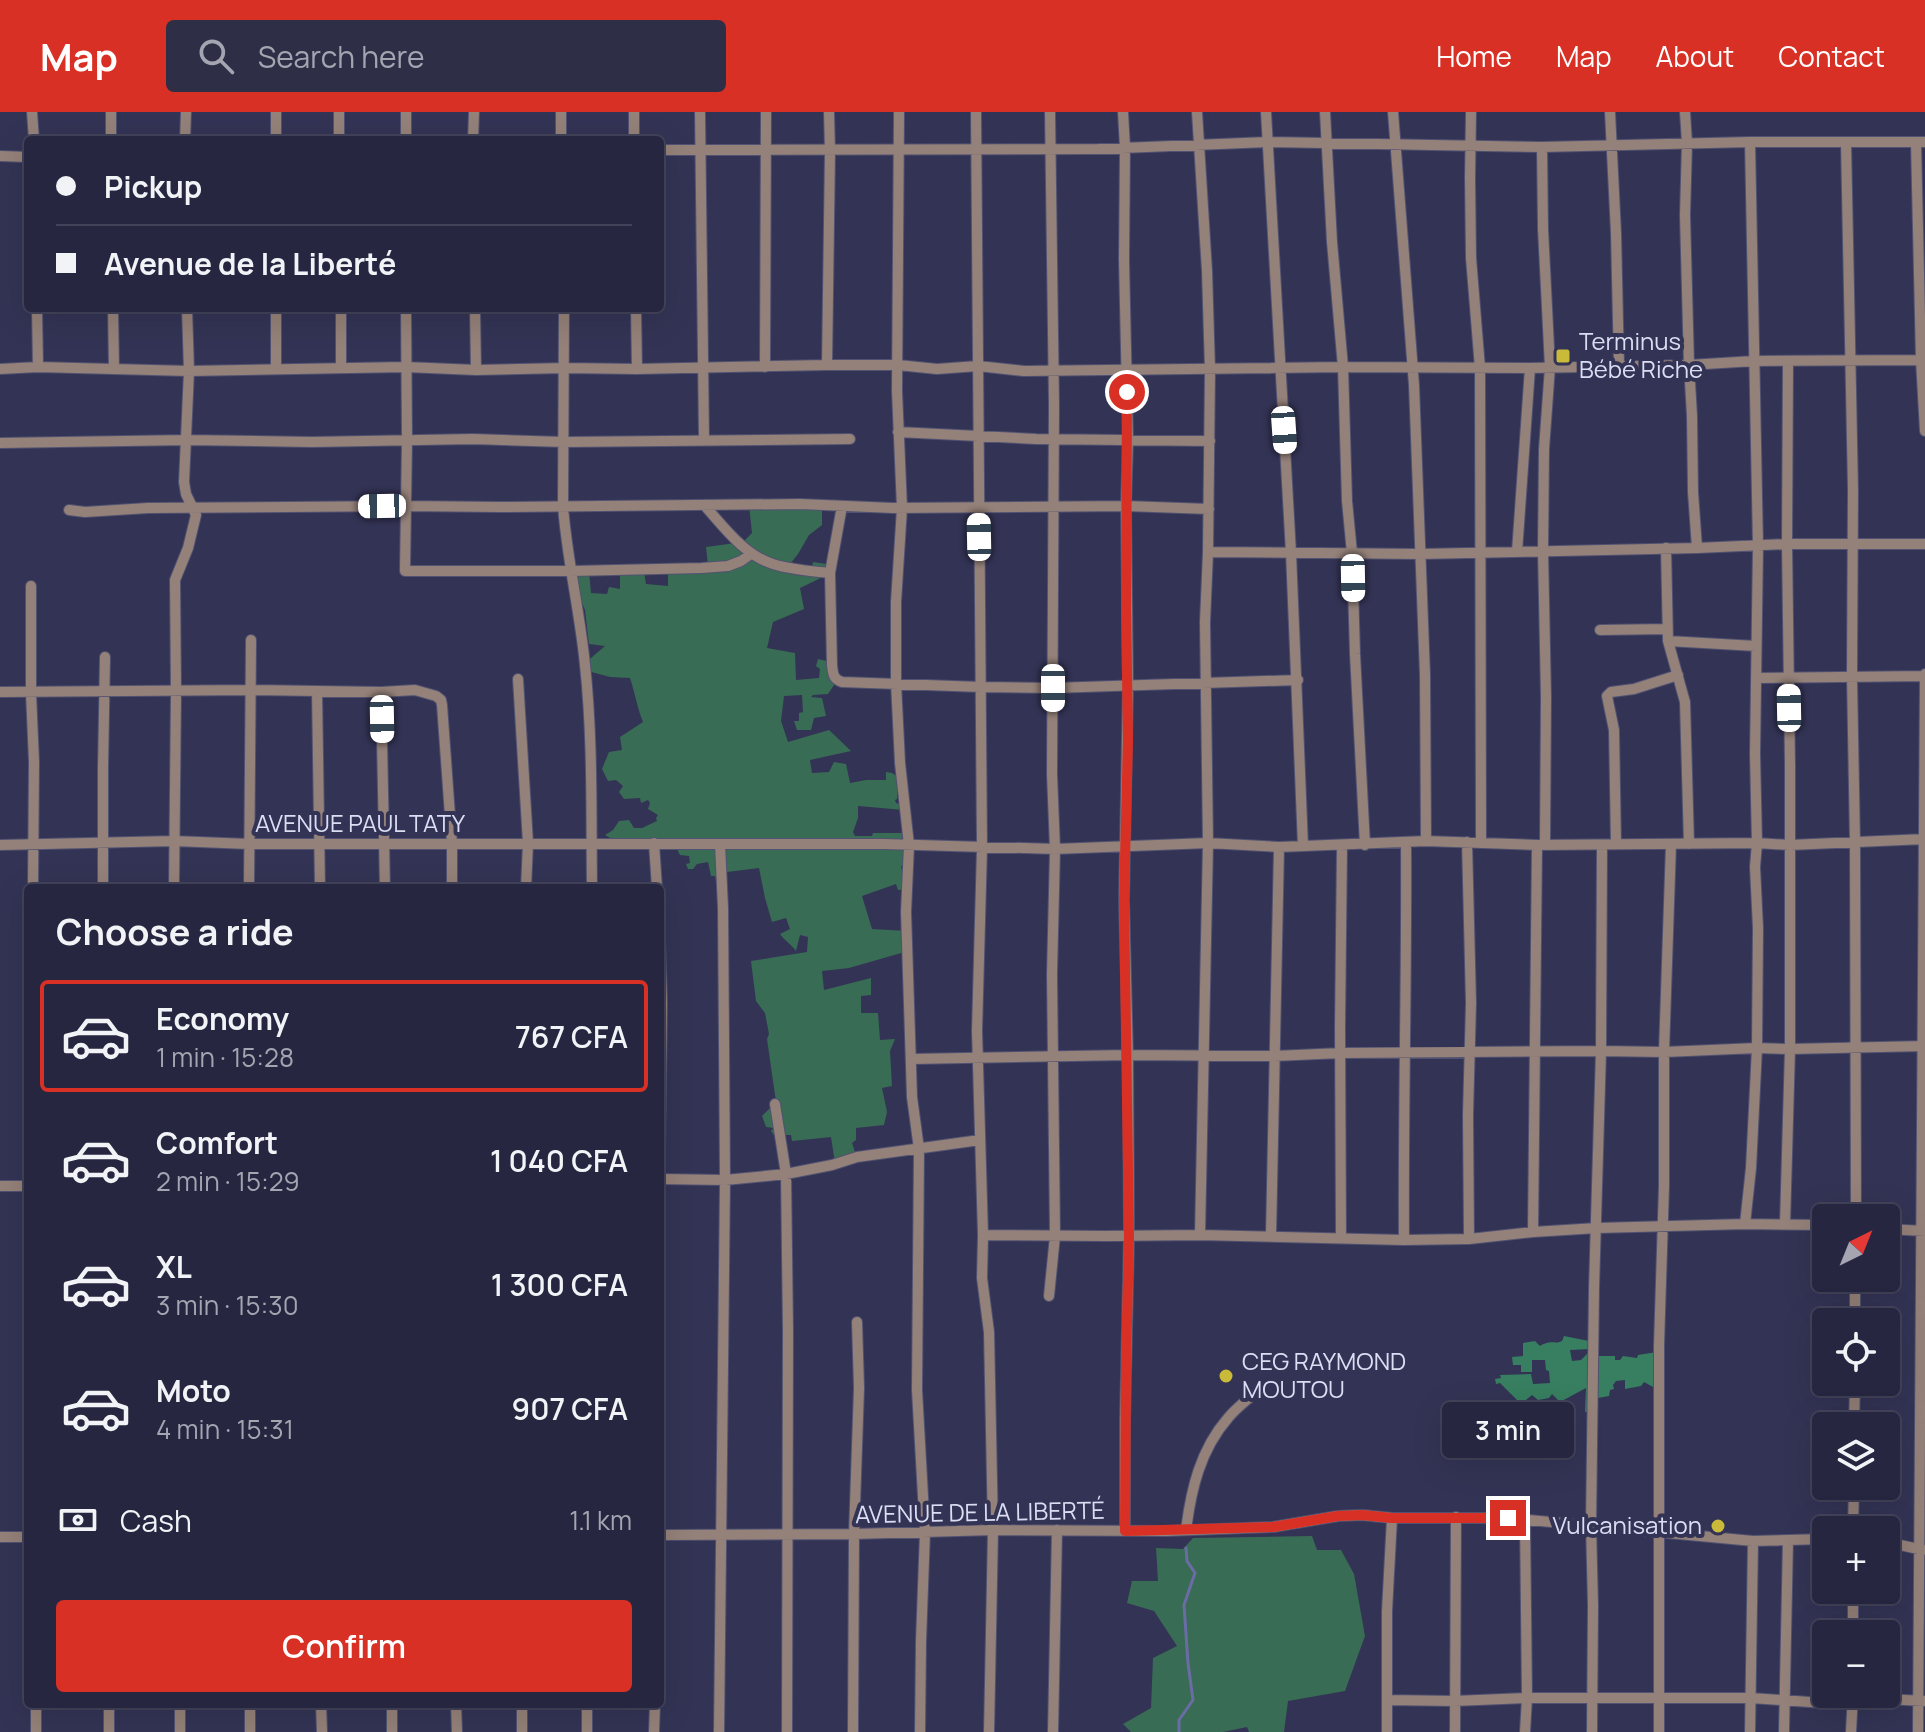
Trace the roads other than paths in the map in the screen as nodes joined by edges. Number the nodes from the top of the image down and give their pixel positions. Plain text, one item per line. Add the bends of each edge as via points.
1 (32, 112) edge
2 (111, 112) edge
3 (186, 112) edge
4 (276, 112) edge
5 (339, 112) edge
6 (406, 112) edge
7 (474, 112) edge
8 (561, 112) edge
9 (634, 112) edge
10 (700, 112) edge
11 (766, 112) edge
12 (829, 112) edge
13 (899, 112) edge
14 (976, 112) edge
15 (1050, 112) edge
16 (1123, 112) edge
17 (1197, 112) edge
18 (1266, 112) edge
19 (1325, 112) edge
20 (1393, 112) edge
21 (1471, 112) edge
22 (1610, 112) edge
23 (1685, 112) edge
24 (34, 136) edge
25 (111, 136) edge
26 (185, 136) edge
27 (276, 136) edge
28 (339, 136) edge
29 (406, 136) edge
30 (473, 136) edge
31 (561, 136) edge
32 (634, 136) edge
33 (1268, 142) junction
34 (1750, 142) junction
35 (1846, 142) junction
36 (1920, 142) edge
37 (1327, 143) junction
38 (1395, 143) junction
39 (1687, 143) junction
40 (1199, 144) junction
41 (1471, 146) junction
42 (1542, 147) junction
43 (1613, 147) junction
44 (1125, 148) junction
45 (700, 149) junction
46 (1052, 149) junction
47 (664, 150) edge
48 (766, 150) junction
49 (899, 150) junction
50 (977, 150) junction
51 (830, 151) junction
52 (0, 156) edge
53 (24, 157) edge
54 (37, 312) edge
55 (113, 312) edge
56 (187, 312) edge
57 (276, 312) edge
58 (341, 312) edge
59 (406, 312) edge
60 (475, 312) edge
61 (564, 312) edge
62 (636, 312) edge
63 (1851, 360) junction
64 (1923, 360) edge
65 (1754, 361) junction
66 (1788, 361) junction
67 (827, 365) junction
68 (898, 365) junction
69 (1689, 365) junction
70 (978, 366) junction
71 (1619, 366) junction
72 (38, 367) junction
73 (406, 367) junction
74 (765, 367) junction
75 (1343, 367) junction
76 (1411, 367) junction
77 (1550, 367) junction
78 (341, 368) junction
79 (565, 368) junction
80 (702, 368) junction
81 (1480, 368) junction
82 (1530, 368) junction
83 (0, 369) edge
84 (114, 369) junction
85 (276, 369) junction
86 (637, 369) junction
87 (1126, 369) junction
88 (1280, 369) junction
89 (476, 370) junction
90 (1053, 370) junction
91 (1210, 370) junction
92 (189, 371) junction
93 (1925, 431) edge
94 (898, 432) junction
95 (979, 436) junction
96 (704, 439) junction
97 (850, 439) dead end
98 (1054, 439) junction
99 (1128, 439) junction
100 (187, 440) junction
101 (407, 440) junction
102 (1210, 441) junction
103 (564, 442) junction
104 (0, 443) edge
105 (406, 506) junction
106 (563, 506) junction
107 (705, 506) junction
108 (842, 506) junction
109 (1126, 506) junction
110 (978, 507) junction
111 (193, 508) junction
112 (902, 508) junction
113 (1053, 508) junction
114 (1209, 509) junction
115 (69, 510) dead end
116 (1787, 544) junction
117 (1925, 544) edge
118 (1853, 545) junction
119 (1758, 546) junction
120 (1666, 548) junction
121 (1697, 548) junction
122 (1543, 551) junction
123 (1208, 552) junction
124 (1480, 552) junction
125 (1517, 552) junction
126 (1291, 553) junction
127 (1352, 553) junction
128 (751, 554) junction
129 (1420, 554) junction
130 (571, 571) junction
131 (830, 573) junction
132 (31, 586) dead end
133 (1667, 629) junction
134 (1600, 630) dead end
135 (251, 640) dead end
136 (1668, 641) junction
137 (1756, 646) junction
138 (105, 657) dead end
139 (1678, 675) junction
140 (1925, 675) edge
141 (1852, 677) junction
142 (1756, 678) junction
143 (518, 679) dead end
144 (1788, 679) junction
145 (1298, 680) junction
146 (896, 683) junction
147 (1206, 684) junction
148 (1128, 685) junction
149 (981, 687) junction
150 (1053, 688) junction
151 (251, 690) junction
152 (104, 691) junction
153 (317, 691) junction
154 (0, 692) edge
155 (176, 692) junction
156 (381, 692) junction
157 (31, 693) junction
158 (1925, 839) edge
159 (174, 841) junction
160 (1426, 841) junction
161 (1406, 842) junction
162 (1467, 842) junction
163 (1481, 842) junction
164 (452, 843) junction
165 (528, 843) junction
166 (654, 843) junction
167 (1208, 843) junction
168 (1757, 843) junction
169 (1855, 843) junction
170 (33, 844) junction
171 (103, 844) junction
172 (249, 844) junction
173 (591, 844) junction
174 (720, 844) junction
175 (1616, 844) junction
176 (1671, 844) junction
177 (1689, 844) junction
178 (0, 845) edge
179 (320, 845) junction
180 (383, 845) junction
181 (909, 845) junction
182 (1342, 845) junction
183 (1365, 845) junction
184 (1541, 845) junction
185 (1602, 845) junction
186 (1790, 845) junction
187 (1303, 846) junction
188 (1126, 847) junction
189 (1279, 847) junction
190 (982, 848) junction
191 (1055, 849) junction
192 (33, 884) edge
193 (103, 884) edge
194 (174, 884) edge
195 (249, 884) edge
196 (320, 884) edge
197 (385, 884) edge
198 (452, 884) edge
199 (526, 884) edge
200 (592, 884) edge
201 (657, 884) edge
202 (1924, 1046) edge
203 (1757, 1048) junction
204 (1856, 1048) junction
205 (1790, 1049) junction
206 (1601, 1051) junction
207 (1534, 1052) junction
208 (1664, 1052) junction
209 (1341, 1053) junction
210 (1405, 1053) junction
211 (1469, 1053) junction
212 (1128, 1055) junction
213 (1203, 1055) junction
214 (1052, 1056) junction
215 (1274, 1056) junction
216 (978, 1057) junction
217 (911, 1059) junction
218 (775, 1104) dead end
219 (980, 1140) junction
220 (919, 1149) junction
221 (786, 1174) junction
222 (664, 1179) edge
223 (725, 1180) junction
224 (0, 1186) edge
225 (24, 1186) edge
226 (1856, 1204) edge
227 (1745, 1224) junction
228 (1785, 1224) junction
229 (1812, 1225) edge
230 (1662, 1227) junction
231 (1597, 1228) junction
232 (1900, 1230) edge
233 (1923, 1231) edge
234 (1533, 1232) junction
235 (983, 1235) junction
236 (1200, 1235) junction
237 (1055, 1236) junction
238 (1129, 1236) junction
239 (1271, 1236) junction
240 (1341, 1238) junction
241 (1469, 1239) junction
242 (1404, 1240) junction
243 (1049, 1296) dead end
244 (857, 1322) dead end
245 (1256, 1392) dead end
246 (1456, 1517) junction
247 (1392, 1518) junction
248 (1525, 1519) junction
249 (1591, 1525) junction
250 (993, 1530) junction
251 (1057, 1530) junction
252 (1186, 1530) junction
253 (1125, 1531) junction
254 (925, 1532) junction
255 (1658, 1532) junction
256 (854, 1534) junction
257 (664, 1535) edge
258 (788, 1535) junction
259 (721, 1536) junction
260 (0, 1537) edge
261 (24, 1537) edge
262 (1812, 1539) edge
263 (1788, 1540) junction
264 (1753, 1541) junction
265 (1900, 1545) edge
266 (1922, 1550) edge
267 (1527, 1698) junction
268 (1593, 1698) junction
269 (1751, 1698) junction
270 (1659, 1699) junction
271 (1785, 1699) junction
272 (1387, 1700) junction
273 (1900, 1700) edge
274 (1454, 1701) junction
275 (1922, 1701) edge
276 (1812, 1703) edge
277 (36, 1708) edge
278 (109, 1708) edge
279 (180, 1708) edge
280 (250, 1708) edge
281 (321, 1708) edge
282 (392, 1708) edge
283 (456, 1708) edge
284 (522, 1708) edge
285 (587, 1708) edge
286 (655, 1708) edge
287 (1852, 1708) edge
288 (36, 1732) edge
289 (109, 1732) edge
290 (180, 1732) edge
291 (250, 1732) edge
292 (322, 1732) edge
293 (392, 1732) edge
294 (457, 1732) edge
295 (522, 1732) edge
296 (587, 1732) edge
297 (654, 1732) edge
298 (719, 1732) edge
299 (787, 1732) edge
300 (853, 1732) edge
301 (920, 1732) edge
302 (989, 1732) edge
303 (1053, 1732) edge
304 (1387, 1732) edge
305 (1455, 1732) edge
306 (1525, 1732) edge
307 (1592, 1732) edge
308 (1659, 1732) edge
309 (1750, 1732) edge
310 (1784, 1732) edge
311 (1851, 1732) edge
312 (1918, 1732) edge

1 - 24 street
2 - 25 street
3 - 26 street
4 - 27 street
5 - 28 street
6 - 29 street
7 - 30 street
8 - 31 street
9 - 32 street
10 - 45 street
11 - 48 street
12 - 51 street
13 - 49 street
14 - 50 street
15 - 46 street
16 - 44 street
17 - 40 street
18 - 33 street
19 - 37 street
20 - 38 street
21 - 41 street
22 - 43 street
23 - 39 street
33 - 37 street
33 - 40 street
33 - 88 street
34 - 35 street
34 - 39 street
34 - 65 street
35 - 36 street
35 - 63 street
36 - 64 street
37 - 38 street
37 - 75 street
38 - 41 street
38 - 76 street
39 - 43 street
39 - 69 street
40 - 44 street
40 - 91 street
41 - 42 street
41 - 81 street via 1471,258
42 - 43 street
42 - 77 street
43 - 71 street
44 - 46 street
44 - 87 street
45 - 47 street
45 - 48 street
45 - 80 street
46 - 50 street
46 - 90 street
48 - 51 street
48 - 74 street
49 - 50 street
49 - 51 street
49 - 68 street
50 - 70 street
51 - 67 street
52 - 53 street
54 - 72 street
55 - 84 street
56 - 92 street
57 - 85 street
58 - 78 street
59 - 73 street
60 - 89 street
61 - 79 street
62 - 86 street
63 - 64 street
63 - 66 street
63 - 118 street
64 - 93 street
65 - 66 street
65 - 69 street
65 - 119 street
66 - 116 street
67 - 68 street
67 - 74 street
68 - 70 street
68 - 94 street
69 - 71 street
69 - 121 street
70 - 90 street
70 - 95 street
71 - 77 street
72 - 83 street
72 - 84 street
73 - 78 street
73 - 89 street
73 - 101 street
74 - 80 street
75 - 76 street
75 - 88 street
75 - 127 street
76 - 81 street
76 - 129 street
77 - 82 street
77 - 122 street
78 - 85 street
79 - 86 street
79 - 89 street
79 - 103 street
80 - 86 street
80 - 96 street
81 - 82 street
81 - 124 street
82 - 125 street
84 - 92 street
85 - 92 street
87 - 90 street
87 - 91 street
87 - 99 street
88 - 91 street
88 - 126 street
90 - 98 street
91 - 102 street
92 - 100 street
94 - 95 street
94 - 112 street
95 - 98 street
95 - 110 street
96 - 97 street
96 - 103 street
98 - 99 street
98 - 113 street
99 - 102 street
99 - 109 street
100 - 101 street
100 - 104 street
100 - 111 street via 184,482
101 - 103 street
101 - 105 street
102 - 114 street
103 - 106 street
105 - 106 street
105 - 111 street
105 - 130 street via 405,571
106 - 107 street
106 - 130 street
107 - 108 street
107 - 128 street
108 - 112 street
108 - 131 street
109 - 113 street
109 - 114 street
109 - 148 street
110 - 112 street
110 - 113 street
110 - 149 street
111 - 115 street
111 - 155 street via 188,548 175,580
112 - 146 street
113 - 150 street
114 - 123 street
116 - 118 street
116 - 119 street
116 - 144 street
117 - 118 street
118 - 141 street
119 - 121 street
119 - 137 street
120 - 121 street
120 - 122 street
120 - 133 street
122 - 125 street
122 - 184 street
123 - 126 street
123 - 147 street
124 - 125 street
124 - 129 street
124 - 163 street
126 - 127 street
126 - 145 street
127 - 129 street
127 - 183 street
128 - 130 street via 728,566
128 - 131 street via 788,568
129 - 160 street
130 - 173 street via 585,667
131 - 146 street via 834,677 842,682
132 - 157 street
133 - 134 street
133 - 136 street
135 - 151 street
136 - 137 street
136 - 139 street
137 - 142 street
138 - 152 street
139 - 175 street via 1607,696 1614,730
139 - 177 street via 1685,702
140 - 141 street
140 - 158 street
141 - 144 street
141 - 169 street
142 - 144 street
142 - 168 street
143 - 165 street
144 - 186 street
145 - 147 street
145 - 187 street
146 - 149 street
146 - 181 street
147 - 148 street
147 - 167 street
148 - 150 street
148 - 188 street
149 - 150 street
149 - 190 street
150 - 191 street
151 - 153 street
151 - 155 street
151 - 172 street
152 - 155 street
152 - 157 street
152 - 171 street
153 - 156 street
153 - 179 street
154 - 157 street
155 - 159 street
156 - 164 street via 415,690 441,700
156 - 180 street
157 - 170 street
158 - 169 street, AVENUE PAUL TATY
158 - 202 street
159 - 171 street, AVENUE PAUL TATY
159 - 172 street, AVENUE PAUL TATY
159 - 194 street
160 - 161 street, AVENUE PAUL TATY
160 - 162 street, AVENUE PAUL TATY
161 - 183 street, AVENUE PAUL TATY
161 - 210 street
162 - 163 street, AVENUE PAUL TATY
162 - 211 street
163 - 184 street, AVENUE PAUL TATY
164 - 165 street, AVENUE PAUL TATY
164 - 180 street, AVENUE PAUL TATY
164 - 198 street
165 - 173 street, AVENUE PAUL TATY
165 - 199 street
166 - 173 street, AVENUE PAUL TATY
166 - 174 street, AVENUE PAUL TATY
166 - 201 street
167 - 188 street, AVENUE PAUL TATY
167 - 189 street, AVENUE PAUL TATY
167 - 213 street
168 - 177 street, AVENUE PAUL TATY
168 - 186 street, AVENUE PAUL TATY
168 - 203 street
169 - 186 street, AVENUE PAUL TATY
169 - 204 street
170 - 171 street, AVENUE PAUL TATY
170 - 178 street, AVENUE PAUL TATY
170 - 192 street
171 - 193 street
172 - 179 street, AVENUE PAUL TATY
172 - 195 street
173 - 200 street
174 - 181 street, AVENUE PAUL TATY
174 - 223 street
175 - 176 street, AVENUE PAUL TATY
175 - 185 street, AVENUE PAUL TATY
176 - 177 street, AVENUE PAUL TATY
176 - 208 street
179 - 180 street, AVENUE PAUL TATY
179 - 196 street
180 - 197 street
181 - 190 street, AVENUE PAUL TATY
181 - 217 street
182 - 183 street, AVENUE PAUL TATY
182 - 187 street, AVENUE PAUL TATY
182 - 209 street
184 - 185 street, AVENUE PAUL TATY
184 - 207 street
185 - 206 street
186 - 205 street
187 - 189 street, AVENUE PAUL TATY
188 - 191 street, AVENUE PAUL TATY
188 - 212 street
189 - 215 street
190 - 191 street, AVENUE PAUL TATY
190 - 216 street
191 - 214 street
202 - 204 street
202 - 233 street
203 - 205 street
203 - 208 street
203 - 227 street
204 - 205 street
204 - 226 street
205 - 228 street
206 - 207 street
206 - 208 street
206 - 231 street
207 - 211 street
207 - 234 street
208 - 230 street
209 - 210 street
209 - 215 street
209 - 240 street
210 - 211 street
210 - 242 street
211 - 241 street
212 - 213 street
212 - 214 street
212 - 238 street
213 - 215 street
213 - 236 street
214 - 216 street
214 - 237 street
215 - 239 street
216 - 217 street
216 - 219 street
217 - 220 street
218 - 221 street
219 - 220 street
219 - 235 street
220 - 221 street
220 - 254 street via 917,1390
221 - 223 street
221 - 258 street
222 - 223 street
223 - 259 street
224 - 225 street
227 - 228 street
227 - 230 street
228 - 229 street
230 - 231 street
230 - 255 street
231 - 234 street
231 - 249 street
232 - 233 street
233 - 266 street
234 - 241 street
235 - 237 street
235 - 250 street
236 - 238 street
236 - 239 street
237 - 238 street
237 - 243 street
238 - 253 street
239 - 240 street
240 - 242 street
241 - 242 street
244 - 256 street
245 - 252 street via 1229,1417 1206,1451
246 - 247 street, AVENUE DE LA LIBERTÉ
246 - 248 street, AVENUE DE LA LIBERTÉ
246 - 274 street
247 - 252 street, AVENUE DE LA LIBERTÉ via 1338,1516 1273,1527
247 - 272 street
248 - 249 street, AVENUE DE LA LIBERTÉ
248 - 267 street
249 - 255 street, AVENUE DE LA LIBERTÉ
249 - 268 street
250 - 251 street, AVENUE DE LA LIBERTÉ
250 - 254 street, AVENUE DE LA LIBERTÉ
250 - 302 street
251 - 253 street, AVENUE DE LA LIBERTÉ
251 - 303 street
252 - 253 street, AVENUE DE LA LIBERTÉ
254 - 256 street, AVENUE DE LA LIBERTÉ
254 - 301 street
255 - 264 street, AVENUE DE LA LIBERTÉ
255 - 270 street
256 - 258 street, AVENUE DE LA LIBERTÉ
256 - 300 street
257 - 259 street, AVENUE DE LA LIBERTÉ
258 - 259 street, AVENUE DE LA LIBERTÉ
258 - 299 street
259 - 298 street
260 - 261 street
262 - 263 street, AVENUE DE LA LIBERTÉ
263 - 264 street, AVENUE DE LA LIBERTÉ
263 - 271 street
264 - 269 street
265 - 266 street
266 - 275 street
267 - 268 street
267 - 274 street
267 - 306 street
268 - 270 street
268 - 307 street
269 - 270 street
269 - 271 street
269 - 309 street
270 - 308 street
271 - 276 street
271 - 310 street
272 - 274 street
272 - 304 street
273 - 275 street
274 - 305 street
275 - 312 street
277 - 288 street
278 - 289 street
279 - 290 street
280 - 291 street
281 - 292 street
282 - 293 street
283 - 294 street
284 - 295 street
285 - 296 street
286 - 297 street
287 - 311 street

